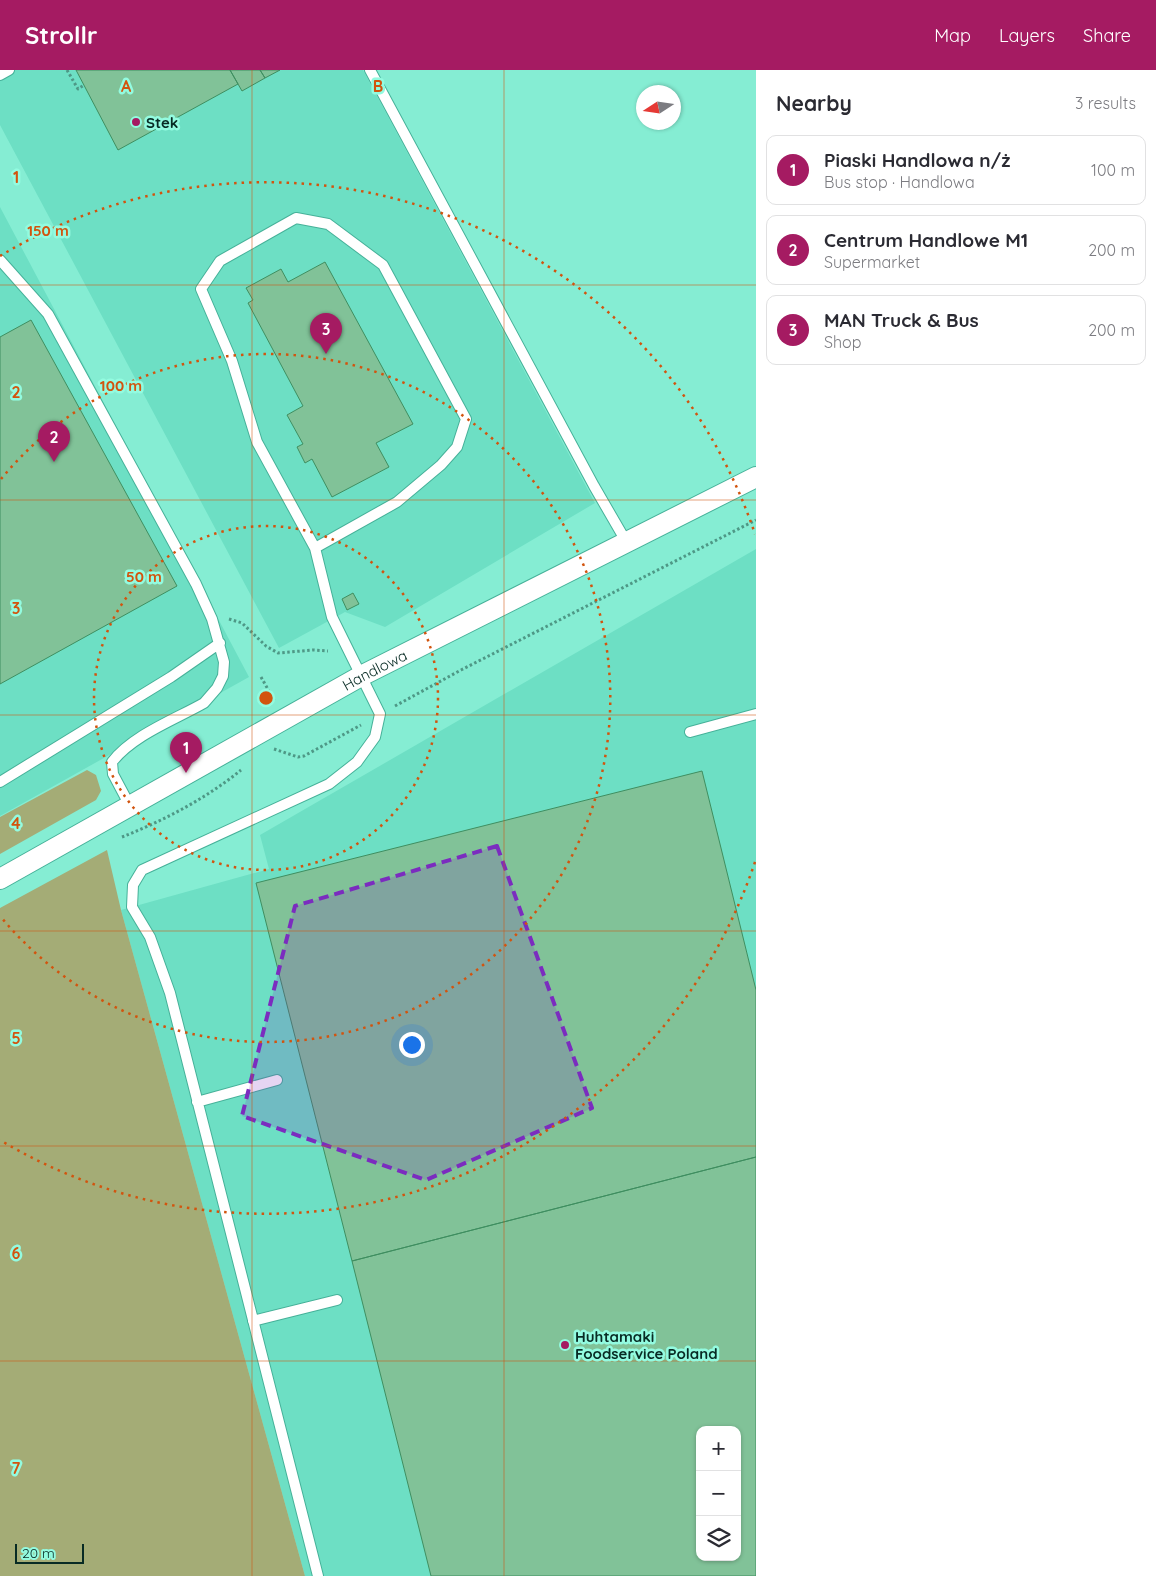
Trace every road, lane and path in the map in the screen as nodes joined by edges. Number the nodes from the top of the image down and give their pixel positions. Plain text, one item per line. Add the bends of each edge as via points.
1 (9, 70) edge
2 (67, 70) edge
3 (370, 70) edge
4 (0, 75) edge
5 (84, 85) dead end
6 (0, 260) edge
7 (756, 477) edge
8 (756, 520) edge
9 (627, 543) junction
10 (316, 548) junction
11 (229, 619) dead end
12 (220, 643) junction
13 (328, 652) dead end
14 (362, 676) junction
15 (261, 677) dead end
16 (277, 704) dead end
17 (380, 714) junction
18 (756, 714) edge
19 (690, 732) dead end
20 (270, 748) dead end
21 (245, 767) dead end
22 (0, 782) edge
23 (130, 806) junction
24 (118, 839) dead end
25 (0, 879) edge
26 (277, 1080) dead end
27 (197, 1102) junction
28 (337, 1300) dead end
29 (253, 1321) junction
30 (318, 1576) edge

1 - 4 lane
2 - 5 path via 78,89
3 - 9 lane
6 - 12 lane via 48,314 196,584
7 - 9 street, Handlowa
8 - 17 path
9 - 14 street, Handlowa
10 - 10 lane via 257,442 232,361 201,289 220,261 296,218 328,224 383,265 466,419 457,447 441,465 397,502
10 - 14 lane via 332,617
11 - 13 path via 242,623 278,653
12 - 22 lane via 171,677
12 - 23 lane via 223,676 211,696 120,752 112,762 113,774
14 - 17 lane
14 - 23 street, Handlowa
15 - 16 path
17 - 20 path via 304,756 293,756
17 - 27 lane via 375,737 358,762 329,784 156,862 142,870 133,885 132,907 150,936 170,993
18 - 19 lane
21 - 24 path via 210,792 153,824
23 - 25 street, Handlowa
26 - 27 lane
27 - 29 lane
28 - 29 lane
29 - 30 lane

